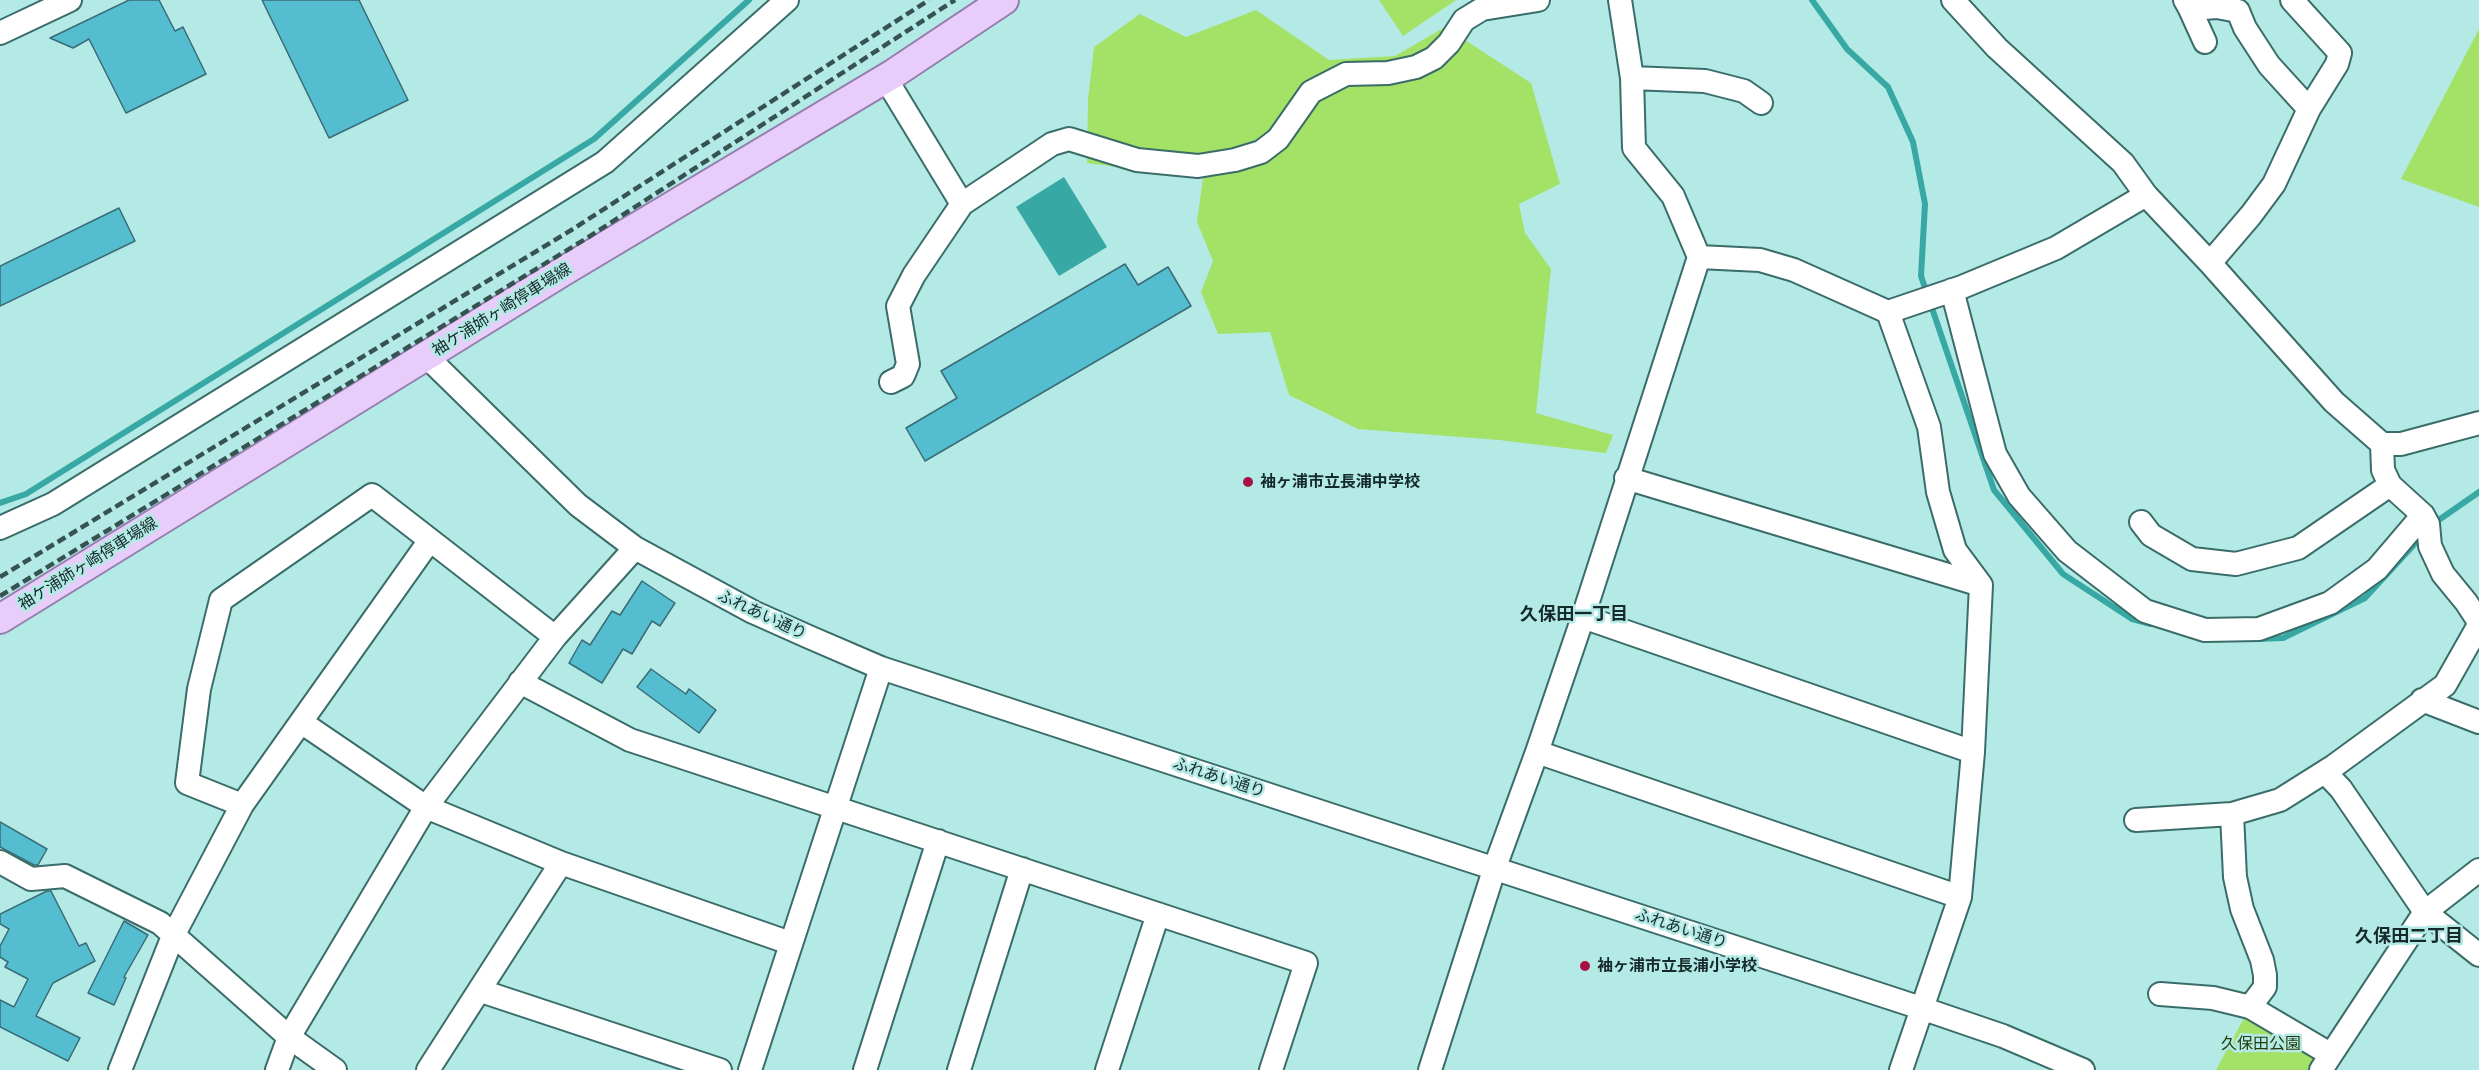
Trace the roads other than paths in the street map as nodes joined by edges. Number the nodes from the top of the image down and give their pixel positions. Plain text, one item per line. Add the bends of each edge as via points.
1 (70, 0) edge
2 (787, 0) edge
3 (1004, 0) edge
4 (1538, 0) edge
5 (1620, 0) edge
6 (1953, 0) edge
7 (2292, 0) edge
8 (2187, 4) edge
9 (0, 33) edge
10 (2205, 42) dead end
11 (1632, 78) junction
12 (886, 79) junction
13 (1761, 103) dead end
14 (2309, 110) junction
15 (2146, 195) junction
16 (962, 204) junction
17 (1699, 257) junction
18 (2210, 262) junction
19 (1952, 290) junction
20 (1888, 312) junction
21 (427, 357) junction
22 (891, 382) dead end
23 (2479, 423) edge
24 (2382, 444) junction
25 (1626, 478) junction
26 (2390, 485) junction
27 (2423, 515) junction
28 (2141, 522) dead end
29 (0, 528) edge
30 (430, 540) junction
31 (635, 548) junction
32 (1982, 585) junction
33 (1583, 616) junction
34 (0, 619) edge
35 (2479, 624) edge
36 (555, 637) junction
37 (881, 668) junction
38 (520, 682) junction
39 (2422, 700) junction
40 (301, 722) junction
41 (2479, 722) edge
42 (1537, 752) junction
43 (1973, 752) junction
44 (2325, 772) junction
45 (242, 805) junction
46 (426, 807) junction
47 (834, 809) junction
48 (2232, 814) junction
49 (2136, 820) dead end
50 (938, 841) junction
51 (0, 862) edge
52 (561, 863) junction
53 (1495, 867) junction
54 (1022, 869) junction
55 (2479, 870) edge
56 (1960, 897) junction
57 (2425, 912) junction
58 (1158, 914) junction
59 (173, 936) junction
60 (790, 943) junction
61 (2479, 955) edge
62 (481, 991) junction
63 (2160, 994) dead end
64 (2250, 1006) junction
65 (1921, 1008) junction
66 (289, 1037) junction
67 (2325, 1062) edge
68 (120, 1070) edge
69 (277, 1070) edge
70 (335, 1070) edge
71 (428, 1070) edge
72 (720, 1070) edge
73 (750, 1070) edge
74 (865, 1070) edge
75 (959, 1070) edge
76 (1107, 1070) edge
77 (1272, 1070) edge
78 (1430, 1070) edge
79 (1901, 1070) edge
80 (2083, 1070) edge

1 - 9 street
2 - 29 street via 605,162 53,504
3 - 12 main road, 袖ケ浦姉ヶ崎停車場線
4 - 16 street via 1482,9 1464,20 1434,58 1416,67 1388,73 1346,74 1311,92 1278,139 1261,152 1198,166 1137,160 1069,139 1052,144
5 - 11 street
6 - 15 street via 1997,48 2123,164
7 - 14 street via 2340,53
8 - 10 street
8 - 14 street via 2238,11 2269,65
11 - 13 street via 1705,81 1744,91
11 - 17 street via 1634,148 1673,196
12 - 16 street
12 - 21 main road, 袖ケ浦姉ヶ崎停車場線
14 - 18 street via 2274,184
15 - 18 street
15 - 19 street via 2056,248
16 - 22 street via 898,306 908,364 903,376
17 - 20 street via 1760,260 1794,270
17 - 25 street
18 - 24 street via 2334,402
19 - 20 street
19 - 27 street via 1995,454 2019,496 2067,551 2145,611 2205,630 2259,629 2330,603 2377,569
20 - 32 street via 1929,427 1938,492 1955,550
21 - 31 street, ふれあい通り via 578,505
21 - 34 main road, 袖ケ浦姉ヶ崎停車場線
23 - 24 street via 2401,444
24 - 26 street via 2383,470
25 - 32 street
25 - 33 street
26 - 27 street
26 - 28 street via 2298,548 2236,564 2192,559 2151,535
27 - 35 street via 2430,546 2444,574
30 - 36 street
30 - 40 street
30 - 45 street via 372,495 221,600 199,689 187,783
31 - 36 street
31 - 37 street, ふれあい通り via 753,612
32 - 43 street
33 - 42 street
33 - 43 street
35 - 39 street via 2445,685
36 - 38 street
37 - 47 street
37 - 53 street, ふれあい通り
38 - 46 street
38 - 47 street via 630,740
39 - 41 street
39 - 44 street
40 - 45 street
40 - 46 street
42 - 53 street
42 - 56 street
43 - 56 street
44 - 48 street via 2280,800
44 - 57 street via 2341,789
45 - 59 street
46 - 52 street
46 - 66 street
47 - 50 street
47 - 60 street
48 - 49 street
48 - 64 street via 2235,877 2265,975 2265,987
50 - 54 street
50 - 74 street
51 - 59 street via 31,879 65,876 160,923
52 - 60 street
52 - 62 street
53 - 65 street, ふれあい通り
53 - 78 street
54 - 58 street
54 - 75 street
55 - 57 street
56 - 65 street
57 - 61 street
57 - 67 street
58 - 76 street
58 - 77 street via 1306,963
59 - 66 street
59 - 68 street
60 - 73 street
62 - 71 street
62 - 72 street
63 - 64 street via 2213,998
64 - 67 street
65 - 79 street
65 - 80 street, ふれあい通り via 2003,1036
66 - 69 street
66 - 70 street

